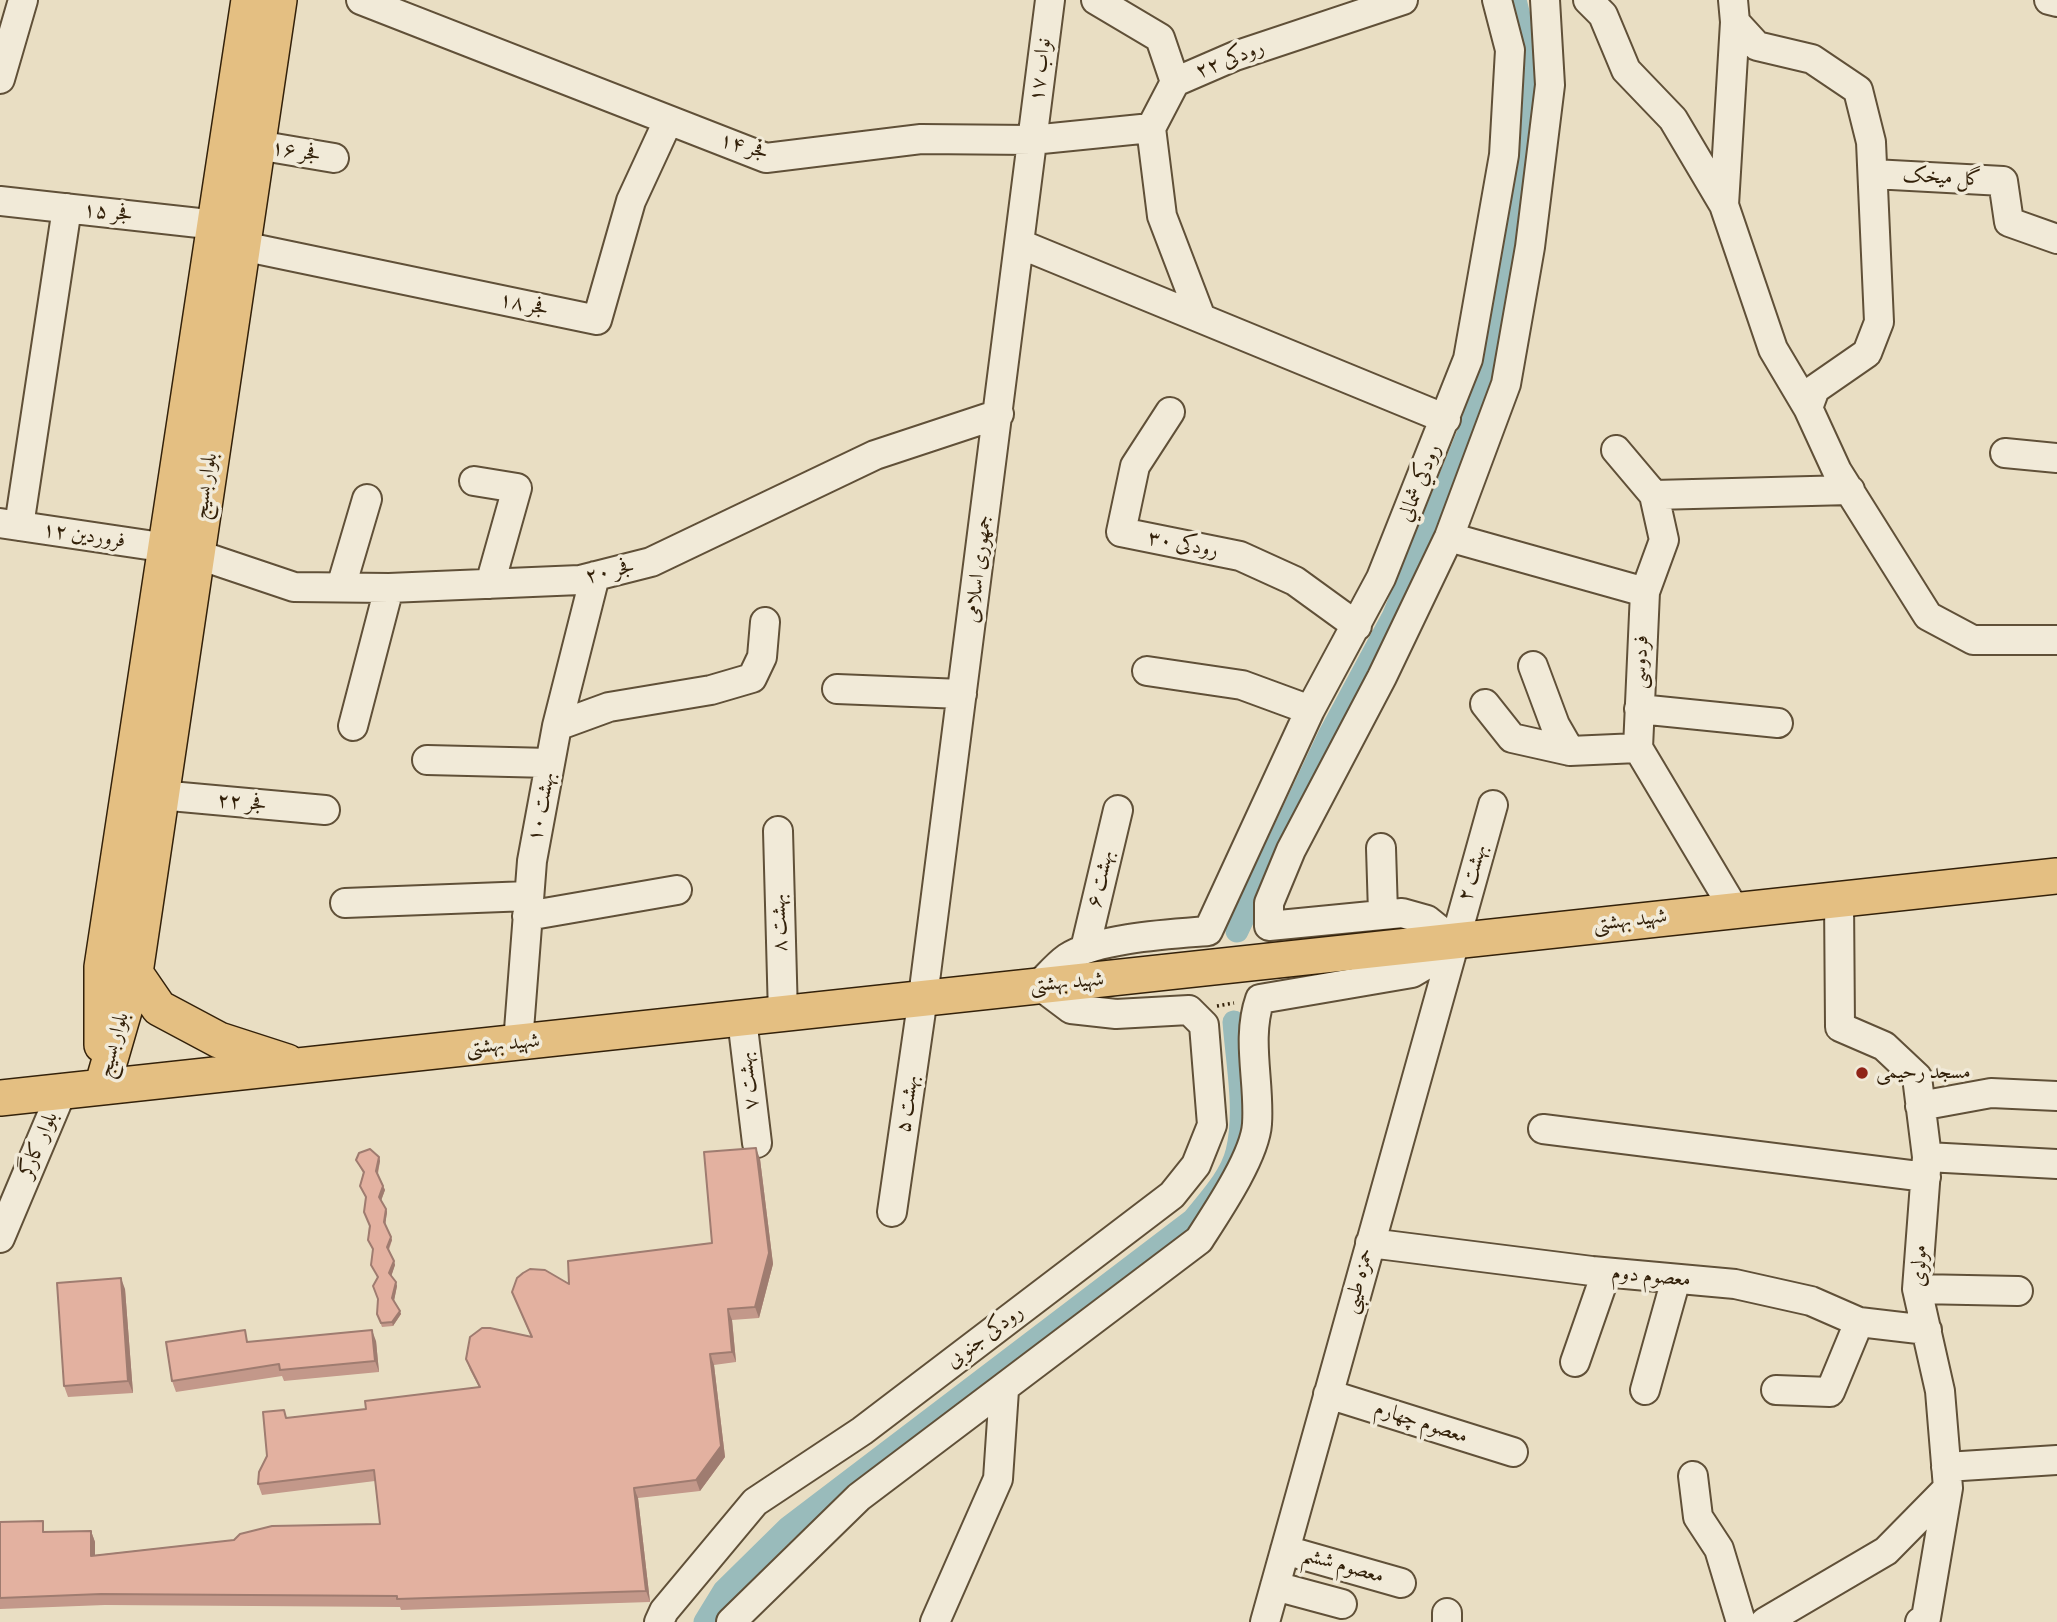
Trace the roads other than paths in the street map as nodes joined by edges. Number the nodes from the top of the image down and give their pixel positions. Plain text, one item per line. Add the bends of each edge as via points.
1 (23, 0) edge
2 (249, 0) edge
3 (279, 0) edge
4 (361, 0) edge
5 (1050, 0) edge
6 (1096, 0) edge
7 (1404, 0) edge
8 (1497, 0) edge
9 (1545, 0) edge
10 (1588, 0) edge
11 (2049, 0) edge
12 (2057, 2) edge
13 (1734, 11) edge
14 (0, 79) edge
15 (1175, 82) junction
16 (668, 121) junction
17 (1151, 128) junction
18 (1032, 140) junction
19 (257, 145) junction
20 (334, 158) dead end
21 (1872, 174) junction
22 (0, 201) edge
23 (1724, 205) junction
24 (67, 208) junction
25 (229, 235) junction
26 (2057, 239) edge
27 (1020, 244) junction
28 (1201, 318) junction
29 (1808, 408) junction
30 (1170, 412) dead end
31 (999, 414) junction
32 (1446, 419) junction
33 (1616, 450) dead end
34 (2005, 453) dead end
35 (2057, 458) edge
36 (474, 481) dead end
37 (1850, 490) junction
38 (1654, 495) junction
39 (367, 499) dead end
40 (10, 525) edge
41 (1449, 537) junction
42 (182, 551) junction
43 (595, 576) junction
44 (491, 584) junction
45 (341, 587) junction
46 (389, 588) junction
47 (1645, 592) junction
48 (765, 622) dead end
49 (1357, 626) junction
50 (2057, 640) edge
51 (1534, 666) dead end
52 (1147, 671) dead end
53 (836, 689) dead end
54 (962, 694) junction
55 (1485, 704) dead end
56 (1639, 709) junction
57 (1310, 710) junction
58 (1778, 723) dead end
59 (353, 726) dead end
60 (557, 726) junction
61 (1638, 748) junction
62 (1570, 751) junction
63 (427, 760) dead end
64 (550, 763) junction
65 (159, 795) junction
66 (1493, 806) dead end
67 (325, 810) dead end
68 (1118, 810) dead end
69 (778, 831) dead end
70 (1381, 848) dead end
71 (2057, 876) edge
72 (677, 890) dead end
73 (1839, 898) junction
74 (345, 903) dead end
75 (528, 906) junction
76 (1734, 909) junction
77 (1383, 914) junction
78 (1439, 943) junction
79 (1085, 965) junction
80 (135, 973) junction
81 (1039, 985) junction
82 (923, 997) junction
83 (783, 1015) junction
84 (742, 1020) junction
85 (518, 1043) junction
86 (300, 1066) junction
87 (80, 1089) junction
88 (2057, 1096) edge
89 (0, 1098) edge
90 (1920, 1106) junction
91 (1543, 1129) dead end
92 (757, 1143) dead end
93 (2057, 1164) edge
94 (1927, 1167) junction
95 (892, 1212) dead end
96 (0, 1238) edge
97 (1370, 1242) junction
98 (1606, 1273) junction
99 (1676, 1279) junction
100 (1917, 1289) junction
101 (2018, 1290) dead end
102 (1859, 1322) junction
103 (1927, 1330) junction
104 (1575, 1362) dead end
105 (1004, 1390) junction
106 (1645, 1390) dead end
107 (1776, 1390) dead end
108 (1328, 1394) junction
109 (1513, 1452) dead end
110 (2057, 1460) edge
111 (1693, 1476) dead end
112 (1947, 1478) junction
113 (1285, 1550) junction
114 (1401, 1583) dead end
115 (1275, 1586) junction
116 (1342, 1604) dead end
117 (659, 1622) edge
118 (731, 1622) edge
119 (935, 1622) edge
120 (1265, 1622) edge
121 (1741, 1622) edge
122 (1765, 1622) edge
123 (1920, 1622) edge

1 - 14 street
2 - 25 main road, بلوار بسیج
3 - 19 main road, بلوار بسیج
4 - 16 street, فجر ۱۴
5 - 18 street, نواب ۱۷
6 - 15 street via 1160,38
7 - 15 street, رودکی ۲۲ via 1235,56
8 - 32 street, رودکي شمالي via 1510,50 1503,155 1468,359
9 - 41 street via 1550,85 1521,302 1506,384
10 - 23 street via 1603,15 1626,70 1673,119
11 - 12 street
13 - 21 street via 1757,46 1812,59 1858,90 1871,142
13 - 23 street
15 - 17 street, رودکی ۲۲
16 - 18 street, فجر ۱۴ via 766,158 921,139
16 - 25 street, فجر ۱۸ via 631,201 597,320
17 - 18 street, فجر ۱۴
17 - 28 street via 1163,216
18 - 27 street, جمهوری اسلامی
19 - 20 street, فجر ۱۶
19 - 25 main road, بلوار بسیج
21 - 26 street, گل میخک via 2003,181 2009,222
21 - 29 street via 1879,322 1867,353 1815,389
22 - 24 street, فجر ۱۵
23 - 29 street via 1773,349
24 - 25 street, فجر ۱۵
24 - 40 street
25 - 42 main road, بلوار بسیج
27 - 28 street
27 - 31 street, جمهوری اسلامی
28 - 32 street
29 - 37 street
30 - 49 street, رودکی ۳۰ via 1135,466 1121,533 1240,556 1295,581
31 - 43 street, فجر ۲۰ via 875,455 652,562
31 - 54 street, جمهوری اسلامی
32 - 49 street, رودکي شمالي
33 - 38 street
34 - 35 street
36 - 44 street via 517,488
37 - 38 street
37 - 50 street via 1928,617 1973,640
38 - 47 street, فردوسی via 1664,540
39 - 45 street
40 - 42 street, ۱۲ فروردین
41 - 47 street
41 - 77 street via 1291,850 1269,903 1269,926
42 - 45 street, فجر ۲۰ via 294,587
42 - 65 main road, بلوار بسیج
42 - 87 main road, بلوار بسیج
43 - 44 street, فجر ۲۰
43 - 60 street, بهشت ۱۰
44 - 46 street, فجر ۲۰
45 - 46 street, فجر ۲۰
46 - 59 street
47 - 56 street, فردوسی
48 - 60 street via 762,657 752,678 711,690 609,707
49 - 57 street, رودکي شمالي
51 - 62 street
52 - 57 street via 1242,685
53 - 54 street
54 - 82 street, جمهوری اسلامی
55 - 62 street via 1512,738
56 - 58 street
56 - 61 street, فردوسی
57 - 79 street, رودکي شمالي via 1208,931 1134,939
60 - 64 street, بهشت ۱۰
61 - 62 street
61 - 76 street
63 - 64 street
64 - 75 street, بهشت ۱۰
65 - 67 street, فجر ۲۲
65 - 80 main road, بلوار بسیج
66 - 78 street, بهشت ۲
68 - 79 street, بهشت ۶
69 - 83 street, بهشت ۸
70 - 77 street
71 - 73 main road, شهید بهشتی
72 - 75 street
73 - 76 main road, شهید بهشتی
73 - 90 street, مولوی via 1840,1027 1884,1046 1909,1069 1917,1077
74 - 75 street
75 - 85 street, بهشت ۱۰
76 - 78 main road, شهید بهشتی
77 - 78 street via 1416,915
78 - 79 main road, شهید بهشتی
78 - 97 street, حمزه طیبی
78 - 105 street via 1429,963 1412,973 1260,999 1254,1017 1257,1126 1235,1184 1199,1240
79 - 81 main road, شهید بهشتی
80 - 86 main road via 159,1008 219,1040
80 - 87 main road, بلوار بسیج
81 - 82 main road, شهید بهشتی
81 - 117 street, رودکی جنوبی via 1071,1009 1116,1014 1189,1010 1204,1025 1212,1125 1196,1165 1172,1195 862,1431 755,1502
82 - 83 main road, شهید بهشتی
82 - 95 street, بهشت ۵
83 - 84 main road, شهید بهشتی
84 - 85 main road, شهید بهشتی
84 - 92 street, بهشت ۷
85 - 86 main road, شهید بهشتی
86 - 87 main road, شهید بهشتی
87 - 89 main road, شهید بهشتی
87 - 96 street, بلوار کارگر
88 - 90 street via 1991,1093
90 - 94 street, مولوی
91 - 94 street
93 - 94 street
94 - 100 street, مولوی
97 - 98 street, معصوم دوم
97 - 108 street, حمزه طیبی
98 - 99 street, معصوم دوم
98 - 104 street
99 - 102 street, معصوم دوم via 1735,1284 1811,1301
99 - 106 street
100 - 101 street
100 - 103 street, مولوی
102 - 103 street, معصوم دوم
102 - 107 street via 1829,1392
103 - 112 street, مولوی via 1940,1391
105 - 118 street via 859,1497
105 - 119 street via 998,1479
108 - 109 street, معصوم چهارم
108 - 113 street, حمزه طیبی
110 - 112 street
111 - 121 street via 1698,1517 1719,1549
112 - 122 street via 1886,1551
112 - 123 street, مولوی via 1926,1618
113 - 114 street, معصوم ششم
113 - 115 street, حمزه طیبی
115 - 116 street
115 - 120 street, حمزه طیبی

